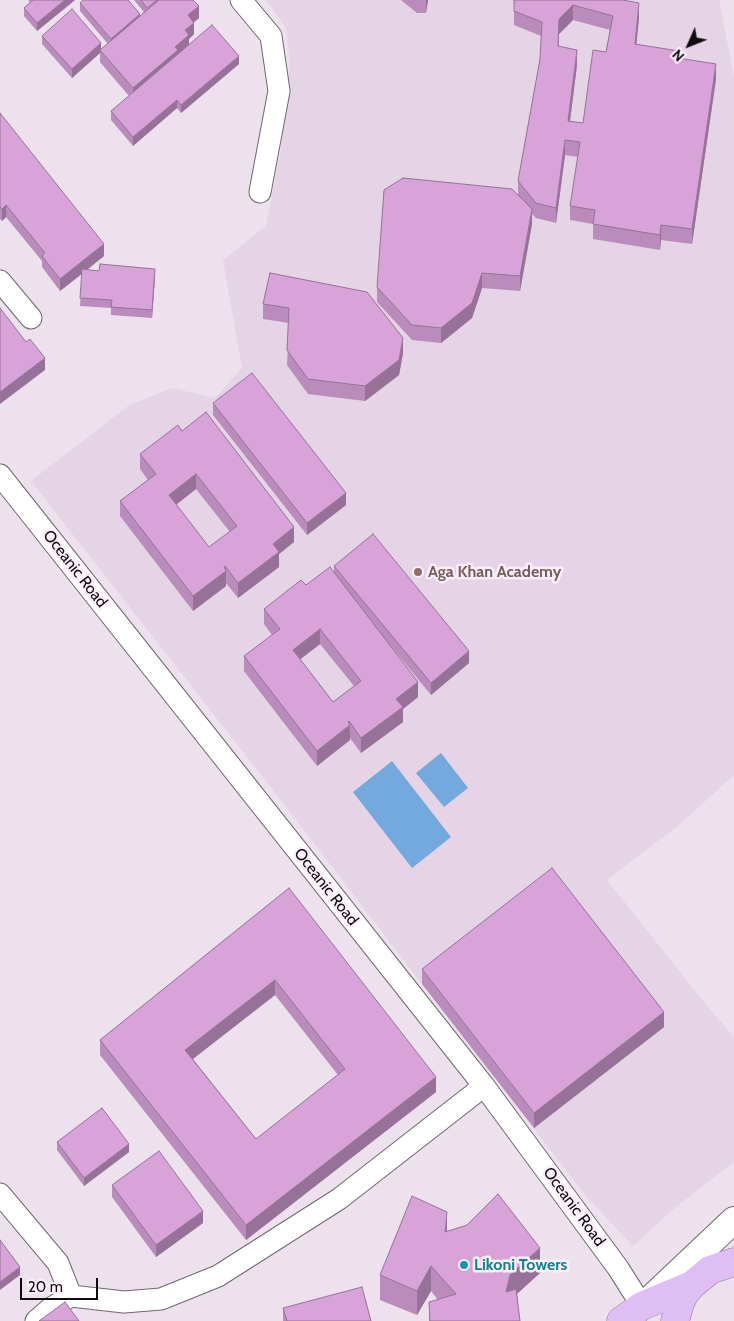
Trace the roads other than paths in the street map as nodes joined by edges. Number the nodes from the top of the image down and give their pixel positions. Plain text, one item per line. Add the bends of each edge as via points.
1 (241, 0) edge
2 (260, 192) dead end
3 (0, 281) edge
4 (31, 318) dead end
5 (0, 475) edge
6 (484, 1086) junction
7 (0, 1194) edge
8 (734, 1220) edge
9 (734, 1262) edge
10 (692, 1284) junction
11 (71, 1296) junction
12 (632, 1314) edge
13 (36, 1321) edge
14 (675, 1321) edge

1 - 2 street via 271,36 279,91
3 - 4 street
5 - 6 street, Oceanic Road
6 - 11 street via 339,1198 218,1276 161,1299 124,1302
6 - 12 street, Oceanic Road via 618,1268
7 - 11 street via 58,1263
8 - 12 street
9 - 10 highway via 710,1270
10 - 12 highway
10 - 14 highway via 680,1303
11 - 13 street

